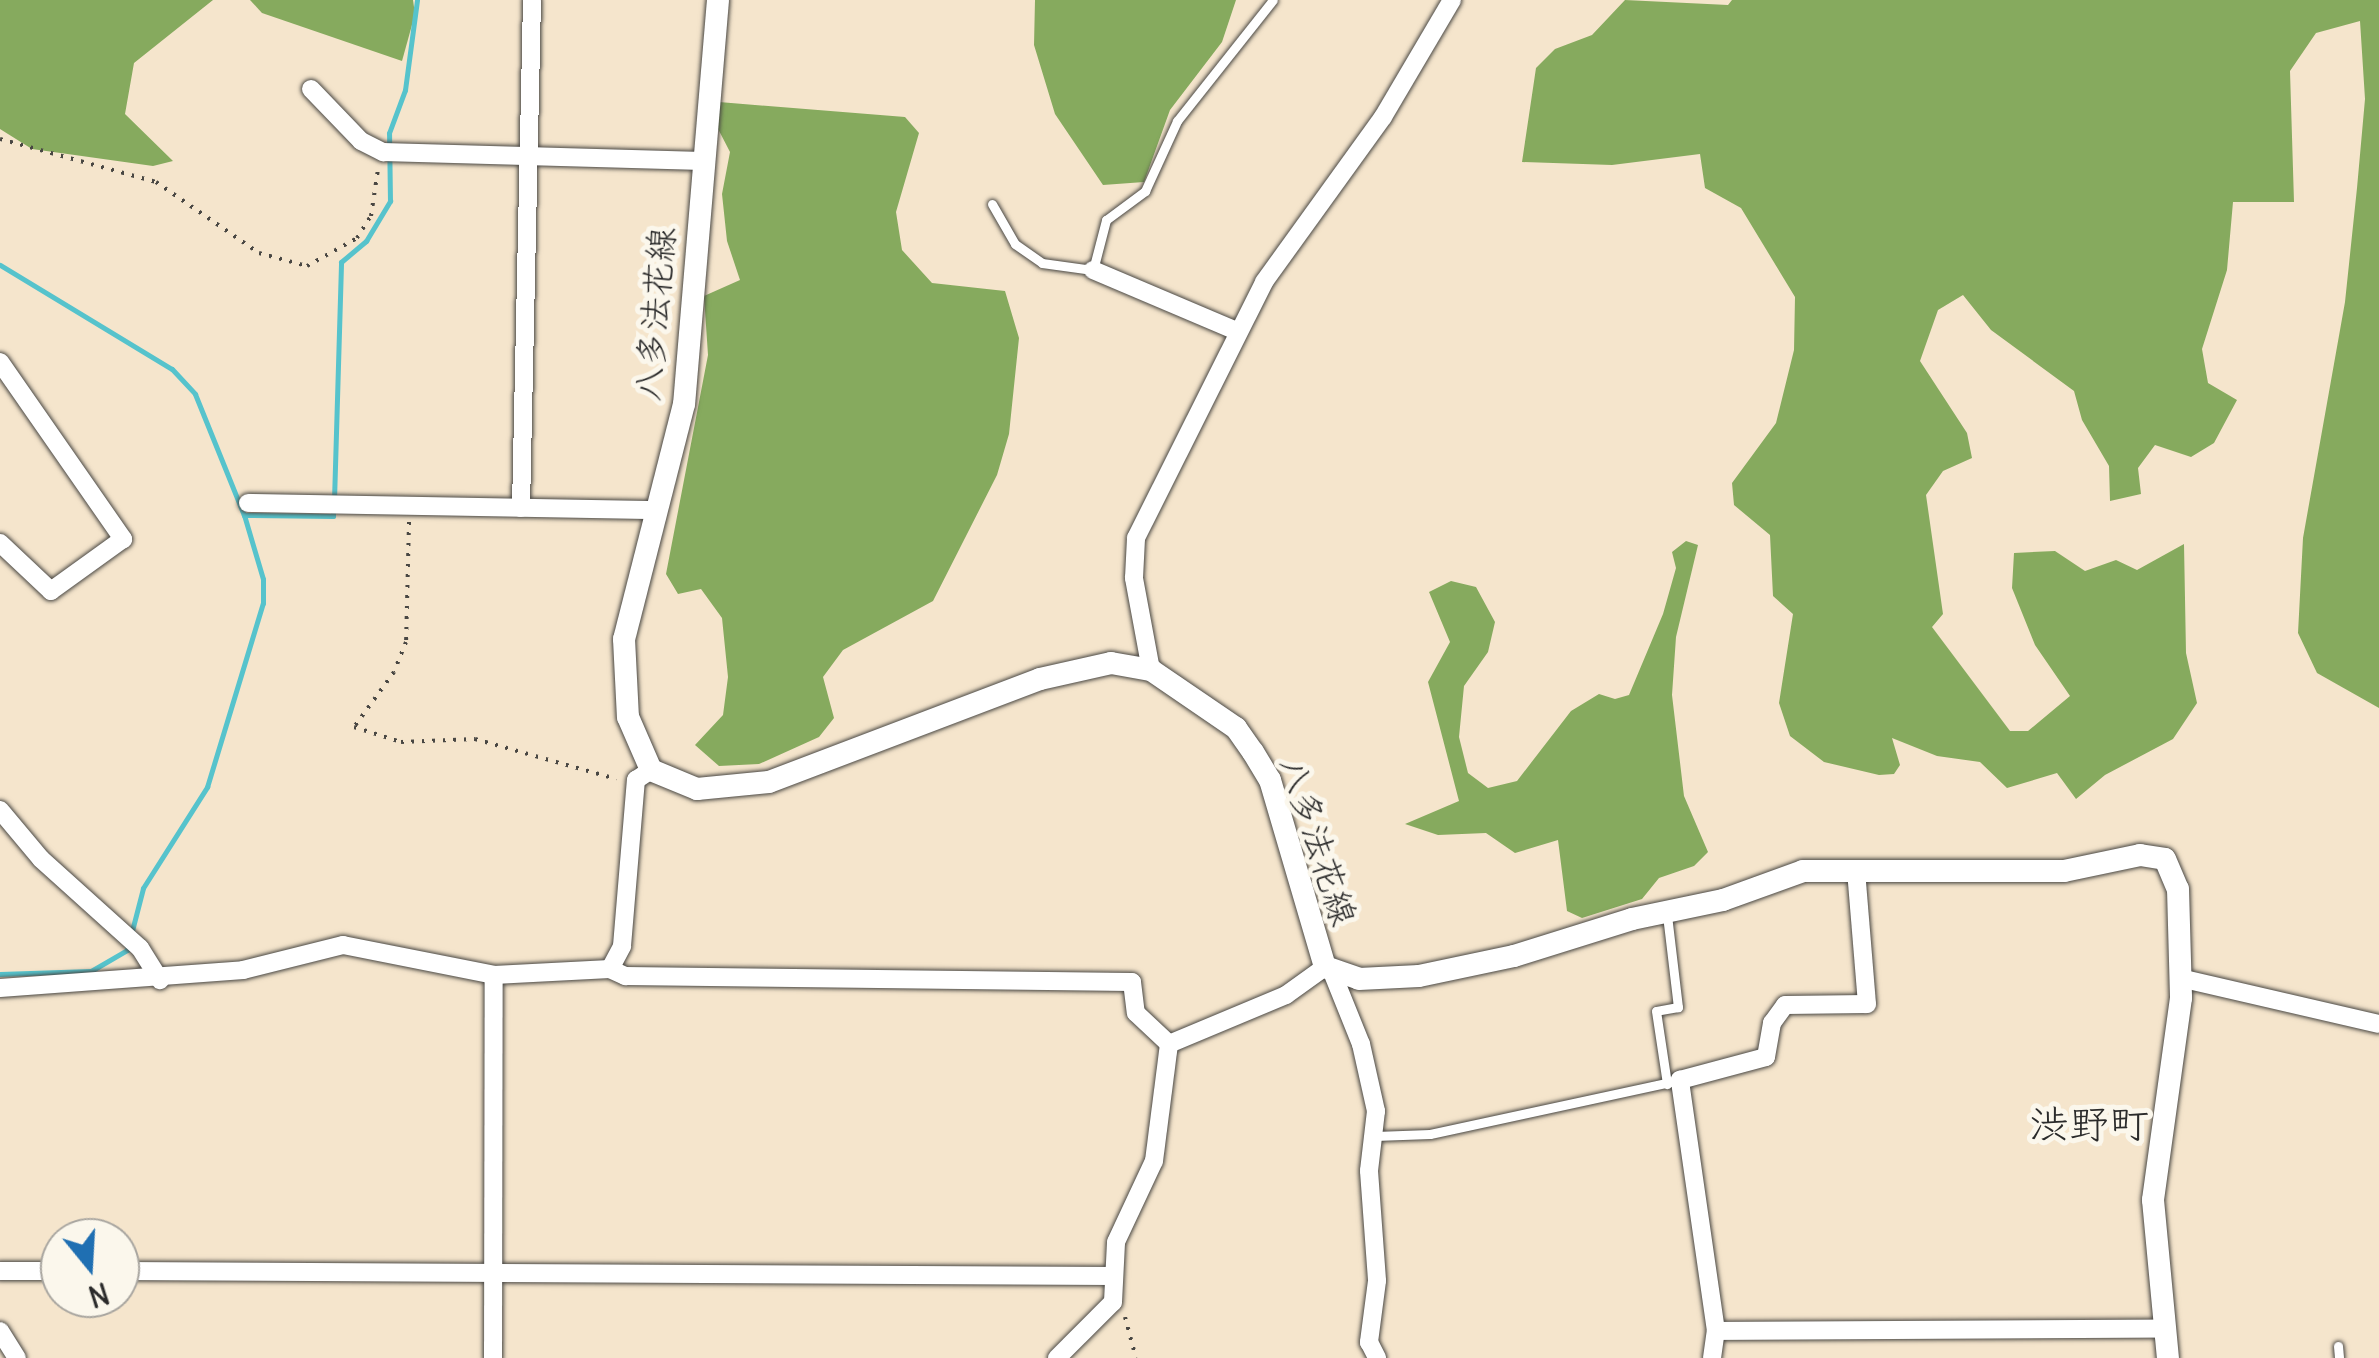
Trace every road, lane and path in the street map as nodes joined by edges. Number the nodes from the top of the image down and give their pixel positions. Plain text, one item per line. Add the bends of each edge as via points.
1 (532, 0) edge
2 (718, 0) edge
3 (1273, 0) edge
4 (1452, 0) edge
5 (311, 89) dead end
6 (0, 139) edge
7 (384, 152) junction
8 (529, 158) junction
9 (703, 161) junction
10 (992, 204) dead end
11 (1093, 270) junction
12 (1237, 331) junction
13 (0, 362) edge
14 (248, 504) dead end
15 (409, 506) junction
16 (521, 508) junction
17 (653, 510) junction
18 (0, 543) edge
19 (1152, 670) junction
20 (643, 775) junction
21 (0, 810) edge
22 (1856, 870) junction
23 (1666, 912) junction
24 (610, 969) junction
25 (1329, 970) junction
26 (494, 975) junction
27 (2180, 978) junction
28 (160, 980) junction
29 (0, 988) edge
30 (2379, 1024) edge
31 (1169, 1044) junction
32 (1674, 1082) junction
33 (1375, 1136) junction
34 (0, 1271) edge
35 (40, 1271) edge
36 (140, 1271) edge
37 (494, 1272) junction
38 (1114, 1276) junction
39 (1113, 1302) junction
40 (2164, 1328) junction
41 (0, 1330) edge
42 (1716, 1330) junction
43 (2338, 1346) dead end
44 (17, 1358) edge
45 (493, 1358) edge
46 (1056, 1358) edge
47 (1136, 1358) edge
48 (1377, 1358) edge
49 (1712, 1358) edge
50 (2168, 1358) edge
51 (2339, 1358) edge

1 - 8 street
2 - 9 main road, 八多法花線
3 - 11 lane via 1177,120 1144,191 1106,220
4 - 12 street via 1382,117 1264,282
5 - 7 street
6 - 7 path via 156,182 259,254 307,266 357,238 371,216
7 - 8 street
8 - 9 street
8 - 16 street
9 - 17 main road, 八多法花線 via 684,404
10 - 11 lane via 1016,244 1042,264
11 - 12 street
12 - 19 street via 1136,538 1134,578
13 - 18 street via 123,539 51,591
14 - 15 street
15 - 16 street
15 - 20 path via 412,611 406,642 394,672 354,726 401,742 475,740 580,773
16 - 17 street
17 - 20 main road, 八多法花線 via 624,639 628,717
19 - 20 main road, 八多法花線 via 1111,663 1040,679 768,782 697,789
19 - 25 main road, 八多法花線 via 1236,728 1262,766
20 - 24 street via 622,946
21 - 28 street via 40,859 140,948
22 - 23 main road, 八多法花線 via 1774,876 1723,900
22 - 27 main road, 八多法花線 via 2064,871 2140,855 2165,860 2178,889
22 - 32 street via 1867,1004 1786,1004 1772,1023 1766,1057
23 - 25 main road, 八多法花線 via 1419,976 1360,979
23 - 32 lane via 1678,1006 1656,1012
24 - 26 street
24 - 31 street via 626,976 1132,982 1136,1013
25 - 31 street
25 - 33 street via 1361,1044
26 - 28 street via 343,945 243,970
26 - 37 street
27 - 30 street
27 - 40 main road, 八多法花線 via 2153,1200
28 - 29 street
31 - 38 street via 1154,1161 1116,1242
32 - 33 lane via 1430,1134
32 - 42 street
33 - 48 street via 1369,1171 1377,1281 1369,1342
34 - 35 street
36 - 37 street
37 - 38 street
37 - 45 street
38 - 39 street
39 - 46 street
39 - 47 path via 1126,1318
40 - 42 street
40 - 50 main road, 八多法花線
41 - 44 street
42 - 49 street
43 - 51 lane

